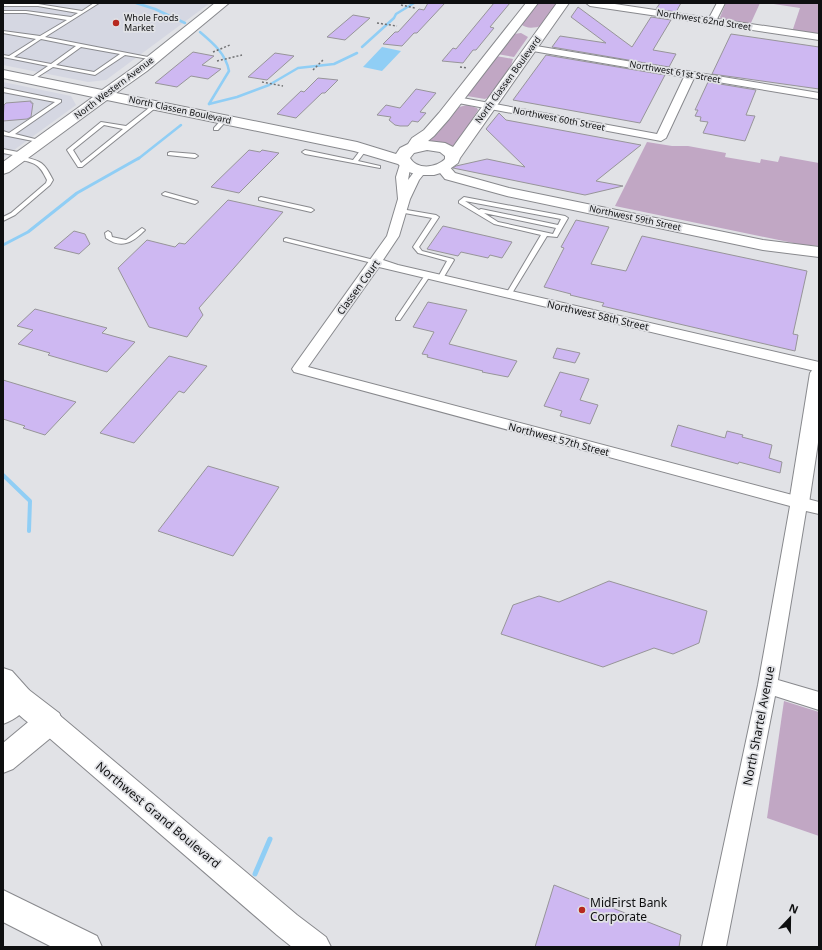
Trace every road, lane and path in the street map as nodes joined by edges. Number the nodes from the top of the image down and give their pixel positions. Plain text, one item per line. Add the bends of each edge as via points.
1 (97, 3) edge
2 (223, 3) edge
3 (532, 3) edge
4 (563, 3) edge
5 (590, 3) edge
6 (721, 3) edge
7 (37, 4) edge
8 (3, 5) edge
9 (400, 5) dead end
10 (415, 8) dead end
11 (82, 12) junction
12 (3, 14) edge
13 (72, 19) junction
14 (712, 21) junction
15 (66, 22) junction
16 (377, 23) dead end
17 (397, 26) dead end
18 (3, 32) edge
19 (819, 37) edge
20 (41, 38) junction
21 (230, 44) dead end
22 (81, 45) junction
23 (530, 48) junction
24 (213, 52) dead end
25 (123, 54) junction
26 (242, 55) dead end
27 (3, 56) edge
28 (10, 57) junction
29 (153, 59) junction
30 (324, 59) dead end
31 (217, 61) dead end
32 (51, 66) junction
33 (313, 70) dead end
34 (3, 74) edge
35 (690, 75) junction
36 (31, 80) junction
37 (262, 82) dead end
38 (283, 86) dead end
39 (3, 90) edge
40 (105, 95) junction
41 (819, 96) edge
42 (457, 100) junction
43 (156, 105) junction
44 (489, 106) junction
45 (128, 128) junction
46 (3, 133) edge
47 (10, 135) junction
48 (41, 142) junction
49 (413, 147) junction
50 (361, 148) junction
51 (3, 151) edge
52 (305, 152) dead end
53 (170, 154) dead end
54 (195, 156) dead end
55 (21, 157) junction
56 (354, 162) junction
57 (404, 162) junction
58 (448, 163) junction
59 (378, 167) dead end
60 (3, 169) edge
61 (422, 170) junction
62 (507, 192) junction
63 (165, 194) dead end
64 (404, 198) junction
65 (261, 199) dead end
66 (195, 202) dead end
67 (311, 210) dead end
68 (474, 210) junction
69 (401, 211) junction
70 (3, 219) edge
71 (560, 227) junction
72 (142, 230) dead end
73 (108, 233) dead end
74 (545, 234) junction
75 (286, 240) dead end
76 (763, 245) junction
77 (819, 252) edge
78 (376, 262) junction
79 (819, 262) edge
80 (434, 277) junction
81 (509, 294) junction
82 (398, 319) dead end
83 (819, 367) edge
84 (299, 369) joint
85 (819, 373) edge
86 (819, 476) edge
87 (799, 503) junction
88 (819, 508) edge
89 (768, 685) junction
90 (9, 696) edge
91 (819, 701) edge
92 (50, 722) junction
93 (3, 760) edge
94 (3, 906) edge
95 (86, 947) edge
96 (316, 947) edge
97 (714, 947) edge

1 - 11 lane
2 - 29 main road, North Western Avenue
3 - 42 main road
4 - 23 main road, North Classen Boulevard
5 - 14 street, Northwest 62nd Street
6 - 14 street
7 - 8 lane
7 - 11 lane
9 - 10 path
11 - 13 lane
12 - 13 lane via 26,12
12 - 15 lane
13 - 15 lane
14 - 19 street, Northwest 62nd Street
15 - 20 lane
16 - 17 path
18 - 20 lane
20 - 22 lane
20 - 28 lane
21 - 24 path
22 - 25 lane
22 - 32 lane
23 - 35 street, Northwest 61st Street
23 - 44 main road, North Classen Boulevard
25 - 29 lane
25 - 32 lane via 94,74
26 - 31 path
27 - 28 lane
28 - 32 lane
29 - 40 main road, North Western Avenue
30 - 33 path
32 - 36 lane
34 - 36 main road, North Classen Boulevard
35 - 41 street, Northwest 61st Street
35 - 44 street, Northwest 60th Street via 661,138
36 - 40 main road, North Classen Boulevard
37 - 38 path
39 - 47 lane via 59,101
40 - 43 main road, North Classen Boulevard
40 - 48 main road, North Western Avenue
42 - 44 street, Northwest 60th Street
42 - 49 main road via 429,133
43 - 45 lane
43 - 50 main road, North Classen Boulevard via 220,124
44 - 58 main road, North Classen Boulevard
45 - 45 lane via 80,166 70,150 103,123
46 - 47 lane
47 - 48 lane
48 - 55 main road, North Western Avenue
49 - 50 main road, North Classen Boulevard
49 - 57 main road via 403,155
49 - 58 main road, North Classen Boulevard via 427,145 449,151
50 - 56 lane
50 - 57 main road, North Classen Boulevard
51 - 55 lane
52 - 56 lane
53 - 54 lane
55 - 60 main road, North Western Avenue
55 - 70 lane via 42,165 50,180 23,206
56 - 59 lane
57 - 61 main road, North Classen Boulevard
57 - 64 street, Classen Court via 401,183
58 - 61 main road, North Classen Boulevard
58 - 62 street, Northwest 59th Street via 450,176
61 - 62 street, Northwest 59th Street via 453,184
61 - 64 street, Classen Court
62 - 76 street, Northwest 59th Street
63 - 66 lane
64 - 69 street, Classen Court
65 - 67 lane
68 - 71 lane
68 - 71 lane via 461,202 464,198 565,218
68 - 74 lane via 496,223
69 - 78 street, Classen Court via 393,236
69 - 80 lane via 436,217 416,247 420,252 451,260
71 - 74 lane via 556,236
72 - 73 lane via 132,240 122,243 109,238
74 - 81 lane
75 - 78 lane
76 - 77 street, Northwest 59th Street
76 - 79 street, Northwest 59th Street
78 - 80 street, Northwest 58th Street
78 - 84 street, Classen Court
80 - 81 street, Northwest 58th Street
80 - 82 lane
81 - 83 street, Northwest 58th Street
84 - 87 street, Northwest 57th Street
85 - 87 street, North Shartel Avenue
86 - 87 street, North Shartel Avenue
87 - 88 street, Northwest 57th Street
87 - 89 street, North Shartel Avenue
89 - 91 street
89 - 97 street, North Shartel Avenue
90 - 92 main road, Northwest Grand Boulevard
92 - 93 main road
92 - 96 street, Northwest Grand Boulevard
94 - 95 main road

